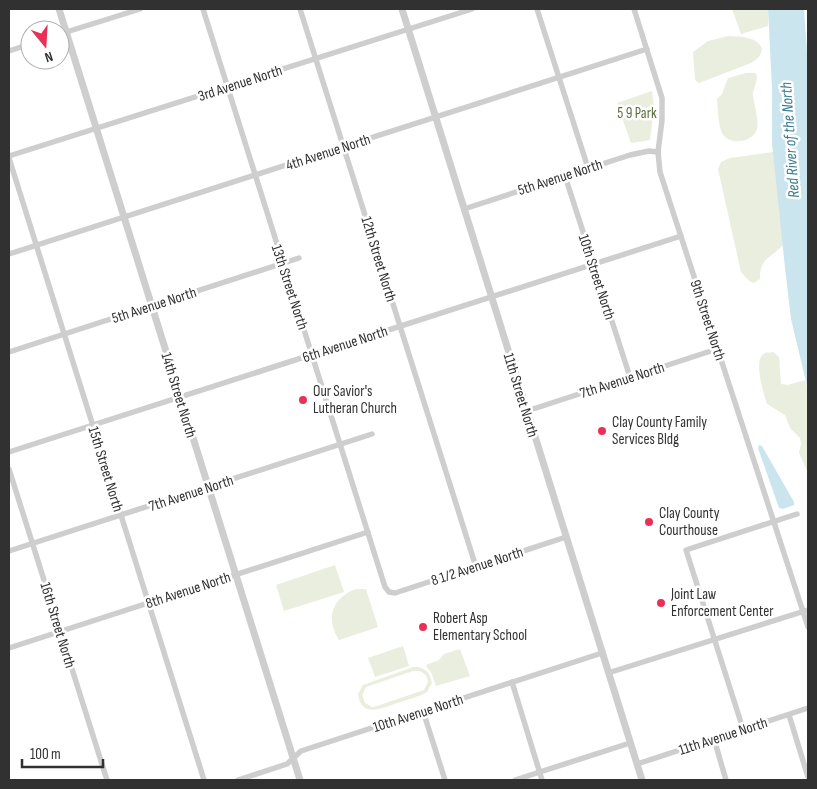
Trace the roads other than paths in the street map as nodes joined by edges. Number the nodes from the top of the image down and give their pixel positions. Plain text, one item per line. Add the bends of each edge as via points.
1 (140, 9) edge
2 (203, 9) edge
3 (300, 9) edge
4 (402, 9) edge
5 (472, 9) edge
6 (537, 9) edge
7 (634, 9) edge
8 (408, 29) junction
9 (70, 31) edge
10 (647, 49) junction
11 (70, 53) edge
12 (316, 58) junction
13 (559, 77) junction
14 (227, 87) junction
15 (435, 117) junction
16 (96, 128) junction
17 (344, 146) junction
18 (658, 152) junction
19 (9, 157) edge
20 (588, 168) junction
21 (255, 175) junction
22 (565, 176) junction
23 (464, 209) junction
24 (124, 217) junction
25 (681, 236) junction
26 (36, 246) junction
27 (9, 254) edge
28 (300, 258) dead end
29 (283, 263) junction
30 (594, 265) junction
31 (491, 297) junction
32 (152, 306) junction
33 (400, 326) junction
34 (64, 334) junction
35 (718, 349) junction
36 (9, 352) edge
37 (312, 355) junction
38 (630, 378) junction
39 (180, 397) junction
40 (527, 411) junction
41 (93, 425) junction
42 (372, 434) dead end
43 (340, 444) junction
44 (9, 452) edge
45 (9, 469) edge
46 (208, 487) junction
47 (797, 514) dead end
48 (121, 515) junction
49 (774, 522) junction
50 (368, 532) junction
51 (566, 537) junction
52 (32, 544) junction
53 (9, 551) edge
54 (476, 567) junction
55 (236, 575) junction
56 (389, 592) joint
57 (148, 603) junction
58 (806, 611) edge
59 (808, 627) edge
60 (60, 632) junction
61 (716, 640) junction
62 (9, 648) edge
63 (602, 652) junction
64 (608, 674) junction
65 (512, 682) junction
66 (808, 708) edge
67 (423, 711) junction
68 (789, 715) junction
69 (743, 729) junction
70 (714, 739) junction
71 (630, 743) junction
72 (293, 758) junction
73 (637, 764) junction
74 (540, 772) junction
75 (808, 777) edge
76 (107, 780) edge
77 (204, 780) edge
78 (238, 780) edge
79 (300, 780) edge
80 (445, 780) edge
81 (515, 780) edge
82 (542, 780) edge
83 (642, 780) edge
84 (726, 780) edge

1 - 9 street
2 - 14 street, 13th Street North
3 - 12 street, 12th Street North
4 - 8 street, 11th Street North
5 - 8 street, 3rd Avenue North
6 - 13 street
7 - 10 street, 9th Street North
8 - 12 street, 3rd Avenue North
8 - 15 street, 11th Street North
10 - 13 street, 4th Avenue North
10 - 18 street, 9th Street North via 662,98
11 - 16 street, 14th Street North
12 - 14 street, 3rd Avenue North
12 - 17 street, 12th Street North
13 - 15 street, 4th Avenue North
13 - 20 street
14 - 16 street, 3rd Avenue North
14 - 21 street, 13th Street North
15 - 17 street, 4th Avenue North
15 - 23 street, 11th Street North
16 - 19 street, 3rd Avenue North
16 - 24 street, 14th Street North
17 - 21 street, 4th Avenue North
17 - 33 street, 12th Street North
18 - 20 street, 5th Avenue North via 639,152
18 - 25 street, 9th Street North via 660,172
19 - 26 street, 15th Street North
20 - 22 street, 5th Avenue North
21 - 24 street, 4th Avenue North
21 - 29 street, 13th Street North
22 - 23 street, 5th Avenue North
22 - 30 street, 10th Street North
23 - 31 street, 11th Street North
24 - 26 street, 4th Avenue North
24 - 32 street, 14th Street North
25 - 30 street, 6th Avenue North
25 - 35 street, 9th Street North
26 - 27 street, 4th Avenue North
26 - 34 street, 15th Street North
28 - 29 street, 5th Avenue North
29 - 32 street, 5th Avenue North
29 - 37 street, 13th Street North
30 - 31 street, 6th Avenue North
30 - 38 street, 10th Street North
31 - 33 street, 6th Avenue North
31 - 40 street, 11th Street North
32 - 34 street, 5th Avenue North
32 - 39 street, 14th Street North
33 - 37 street, 6th Avenue North
33 - 54 street, 12th Street North
34 - 36 street, 5th Avenue North
34 - 41 street, 15th Street North
35 - 38 street, 7th Avenue North
35 - 49 street, 9th Street North
37 - 39 street, 6th Avenue North
37 - 43 street, 13th Street North
38 - 40 street, 7th Avenue North
39 - 41 street, 6th Avenue North
39 - 46 street, 14th Street North
40 - 51 street, 11th Street North
41 - 44 street, 6th Avenue North
41 - 48 street, 15th Street North
42 - 43 street, 7th Avenue North
43 - 46 street, 7th Avenue North
43 - 50 street, 13th Street North
45 - 52 street, 16th Street North
46 - 48 street, 7th Avenue North
46 - 55 street, 14th Street North
47 - 49 street
48 - 52 street, 7th Avenue North
48 - 57 street, 15th Street North
49 - 58 street, 9th Street North
49 - 61 street via 686,550
50 - 55 street, 8th Avenue North
50 - 56 street, 13th Street North
51 - 54 street, 8 1/2 Avenue North
51 - 63 street, 11th Street North
52 - 53 street, 7th Avenue North
52 - 60 street, 16th Street North
54 - 56 street, 8 1/2 Avenue North
55 - 57 street, 8th Avenue North
55 - 72 street, 14th Street North
57 - 60 street, 8th Avenue North
57 - 77 street, 15th Street North
58 - 59 street, 9th Street North
58 - 61 street
60 - 62 street, 8th Avenue North
60 - 76 street, 16th Street North
61 - 64 street
61 - 69 street
63 - 64 street, 11th Street North
63 - 65 street, 10th Avenue North
64 - 71 street, 11th Street North
65 - 67 street, 10th Avenue North
65 - 74 street
66 - 68 street, 11th Avenue North
67 - 72 street, 10th Avenue North via 301,750
67 - 80 street
68 - 69 street, 11th Avenue North
68 - 75 street
69 - 70 street, 11th Avenue North
70 - 73 street, 11th Avenue North
70 - 84 street
71 - 73 street, 11th Street North
71 - 74 street
72 - 78 street, 10th Avenue North via 287,764
72 - 79 street, 14th Street North
73 - 83 street, 11th Street North
74 - 81 street
74 - 82 street

